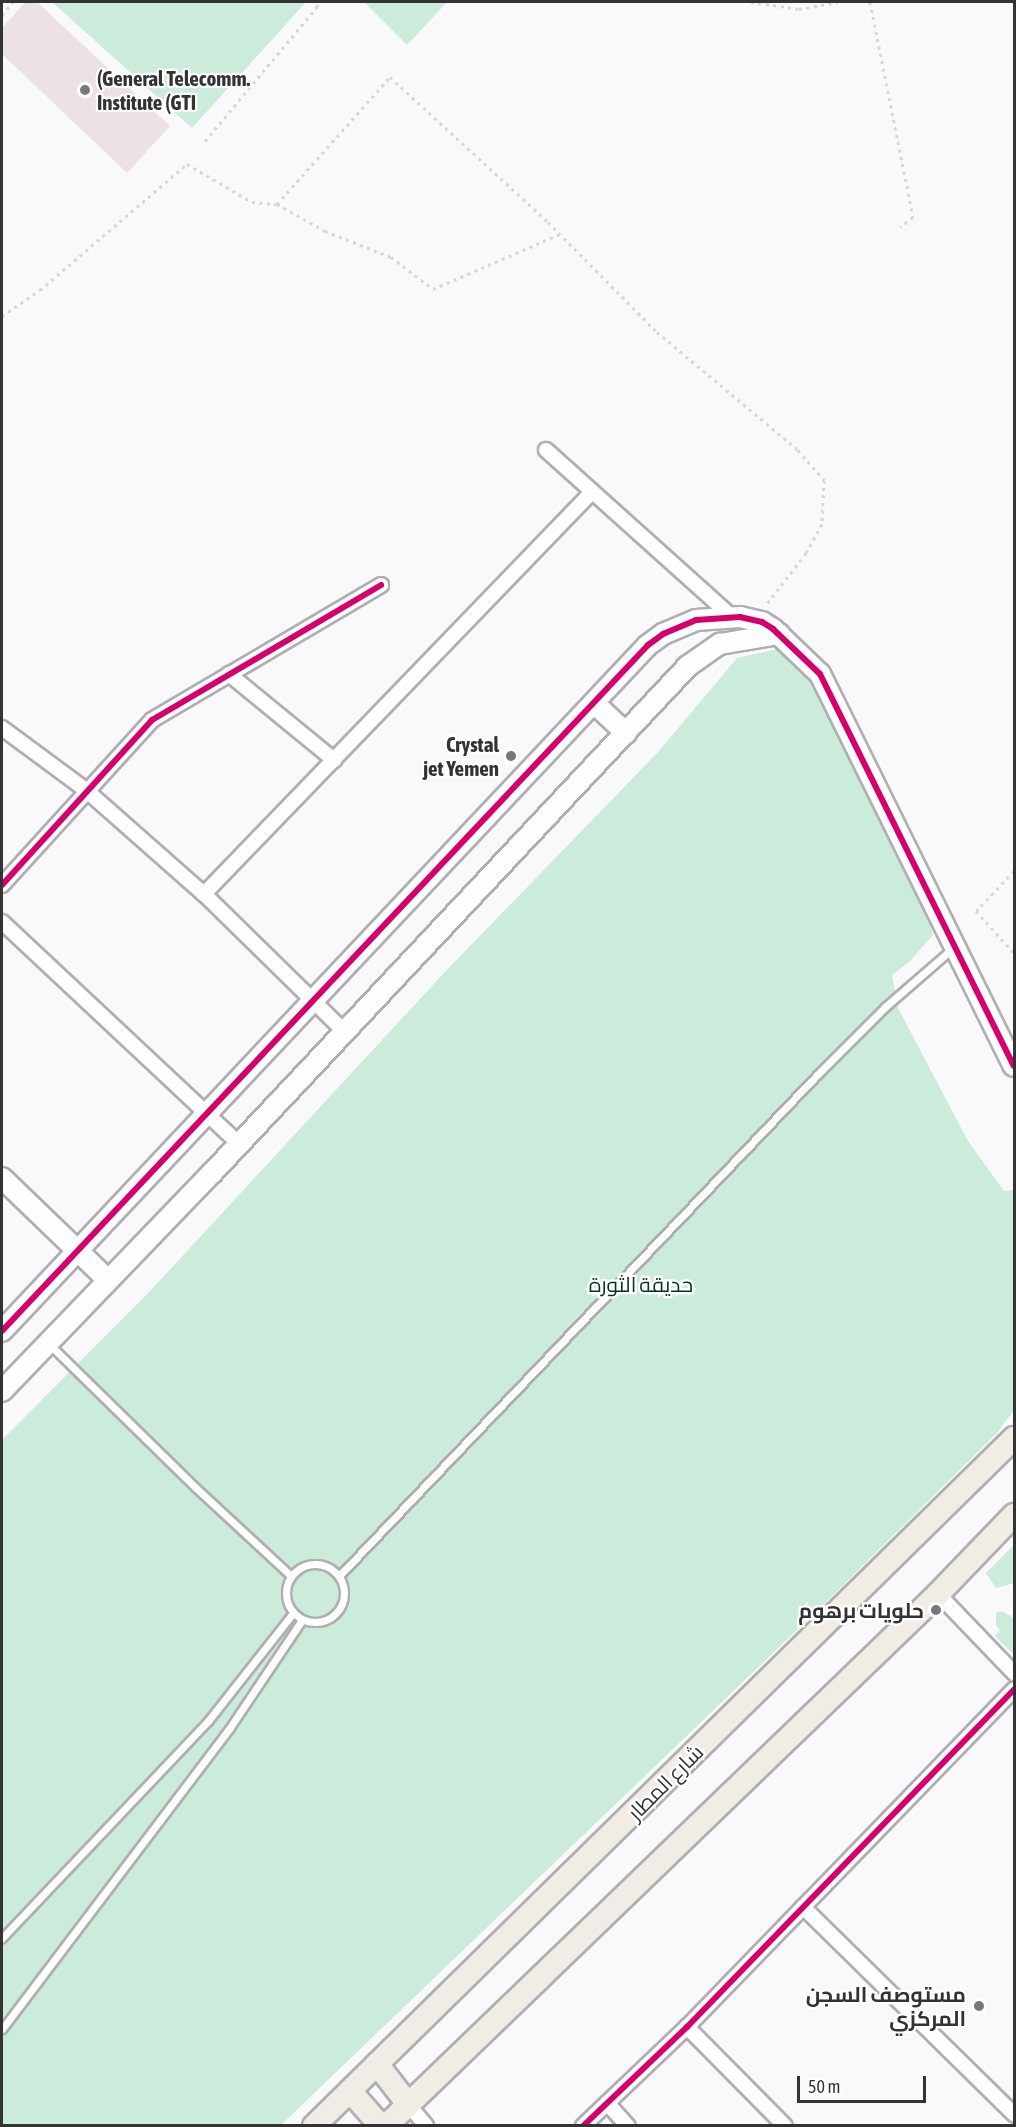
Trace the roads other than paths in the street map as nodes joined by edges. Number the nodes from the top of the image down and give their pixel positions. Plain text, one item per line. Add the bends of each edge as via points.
1 (546, 450) dead end
2 (592, 492) junction
3 (381, 585) dead end
4 (723, 617) junction
5 (778, 634) junction
6 (720, 644) junction
7 (230, 674) junction
8 (594, 704) junction
9 (2, 728) edge
10 (626, 734) junction
11 (334, 760) junction
12 (87, 791) junction
13 (2, 885) edge
14 (204, 894) junction
15 (2, 922) edge
16 (955, 946) junction
17 (313, 1000) junction
18 (345, 1032) junction
19 (1014, 1066) edge
20 (207, 1113) junction
21 (238, 1144) junction
22 (2, 1178) edge
23 (77, 1250) junction
24 (108, 1280) junction
25 (2, 1331) edge
26 (48, 1343) junction
27 (2, 1391) edge
28 (1014, 1438) edge
29 (1014, 1515) edge
30 (291, 1576) junction
31 (339, 1576) junction
32 (938, 1594) junction
33 (293, 1613) junction
34 (302, 1620) junction
35 (1014, 1673) edge
36 (1014, 1689) edge
37 (803, 1907) junction
38 (2, 1938) edge
39 (687, 2027) junction
40 (2, 2029) edge
41 (377, 2064) junction
42 (350, 2091) junction
43 (407, 2103) junction
44 (607, 2103) junction
45 (1014, 2114) edge
46 (314, 2126) edge
47 (383, 2126) edge
48 (426, 2126) edge
49 (583, 2126) edge
50 (628, 2126) edge
51 (785, 2126) edge

1 - 2 street
2 - 4 street
2 - 11 street
3 - 7 street
4 - 5 street via 755,620
4 - 6 street
4 - 8 street via 696,620 663,634
5 - 6 street
5 - 16 street via 808,660 830,689
6 - 10 street via 688,666
7 - 11 street
7 - 12 street via 152,720
8 - 10 street
8 - 17 street
9 - 12 street
10 - 18 street
11 - 14 street
12 - 13 street
12 - 14 street
14 - 17 street
15 - 20 street
16 - 19 street
16 - 31 lane via 885,1007 816,1076
17 - 18 street
17 - 20 street
18 - 21 street
20 - 21 street
20 - 23 street
21 - 24 street
22 - 23 street
23 - 24 street
23 - 25 street
24 - 26 street
26 - 27 street
26 - 30 lane
28 - 41 main road, شارع المطار
29 - 32 main road
30 - 31 lane via 311,1564 331,1569
30 - 33 lane via 285,1594
31 - 34 lane via 345,1597 335,1615 319,1622
32 - 35 street
32 - 43 main road
33 - 34 lane
33 - 38 lane via 208,1721
34 - 40 lane via 229,1729
36 - 37 street
37 - 39 street
37 - 45 street
39 - 44 street
39 - 51 street
41 - 42 main road, شارع المطار
41 - 43 main road
42 - 46 main road, شارع المطار
42 - 47 main road
43 - 47 main road
43 - 48 street
44 - 49 street
44 - 50 street

